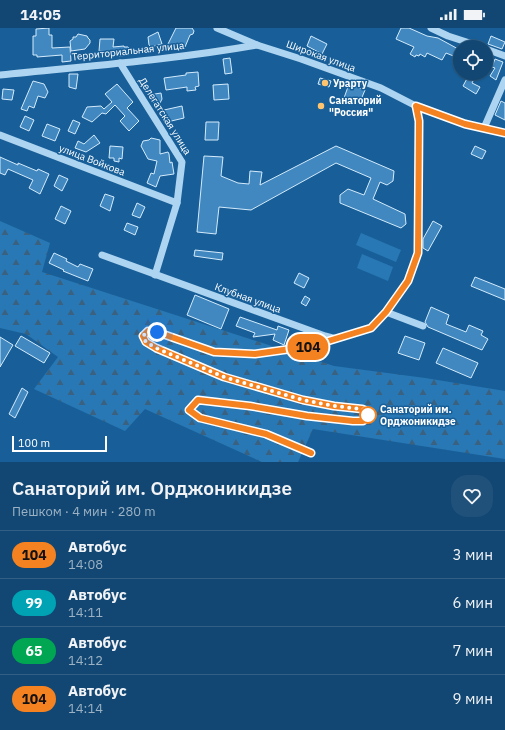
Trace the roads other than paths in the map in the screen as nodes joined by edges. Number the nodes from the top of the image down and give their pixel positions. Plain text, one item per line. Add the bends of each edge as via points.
1 (218, 28) edge
2 (431, 28) edge
3 (460, 40) edge
4 (257, 44) junction
5 (493, 52) edge
6 (505, 56) edge
7 (120, 63) junction
8 (0, 75) edge
9 (505, 80) edge
10 (416, 106) junction
11 (484, 128) junction
12 (505, 133) edge
13 (0, 135) edge
14 (177, 203) junction
15 (102, 256) dead end
16 (154, 274) junction
17 (386, 312) junction
18 (423, 326) dead end
19 (336, 339) junction
20 (311, 453) dead end

1 - 4 street, Широкая улица
2 - 3 street
4 - 7 street, Территориальная улица
4 - 10 street, Широкая улица via 381,88
5 - 6 street
7 - 8 street, Территориальная улица
7 - 14 street, Делегатская улица via 182,162
9 - 11 street
10 - 11 street, Широкая улица via 465,124
10 - 17 street via 419,121 418,253 408,281
11 - 12 street, Широкая улица
13 - 14 street, улица Войкова
14 - 16 street, Делегатская улица
15 - 16 street, Клубная улица
16 - 19 street, Клубная улица
17 - 18 street
17 - 19 street via 371,328
19 - 20 street via 296,349 240,354 214,352 157,332 148,331 143,336 146,342 156,348 224,377 303,400 369,412 363,421 353,421 198,400 189,410 200,418 266,434

